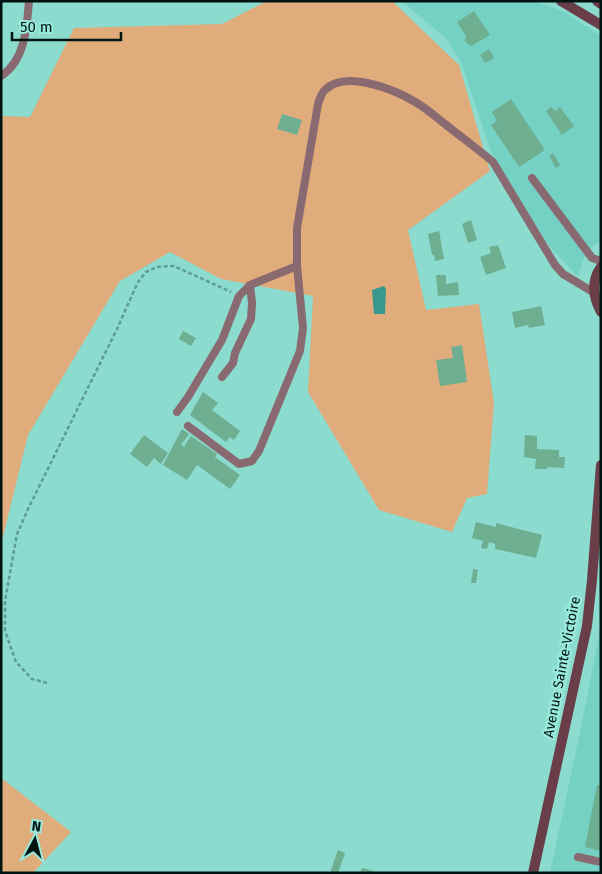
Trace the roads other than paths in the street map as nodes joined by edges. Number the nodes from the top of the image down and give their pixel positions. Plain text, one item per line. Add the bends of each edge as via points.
1 (29, 1) edge
2 (561, 1) edge
3 (597, 1) edge
4 (601, 4) edge
5 (601, 26) edge
6 (1, 76) edge
7 (532, 178) dead end
8 (601, 261) edge
9 (297, 266) junction
10 (601, 267) edge
11 (250, 285) junction
12 (594, 292) junction
13 (601, 312) edge
14 (222, 377) dead end
15 (177, 412) dead end
16 (188, 426) dead end
17 (601, 465) edge
18 (578, 857) dead end
19 (601, 862) edge
20 (533, 873) edge

1 - 6 lane via 27,30 18,57
2 - 5 street
3 - 4 street
7 - 8 lane via 592,258
9 - 11 lane
9 - 12 lane via 297,228 318,104 323,91 344,80 389,90 417,103 481,151 493,162 555,265 563,274
9 - 16 lane via 303,328 300,351 259,451 252,461 239,464
10 - 12 street via 594,281
11 - 14 lane via 251,319 234,353 233,363
11 - 15 lane via 239,296 222,340
12 - 13 street
17 - 20 street, Avenue Sainte-Victoire via 587,626
18 - 19 lane

